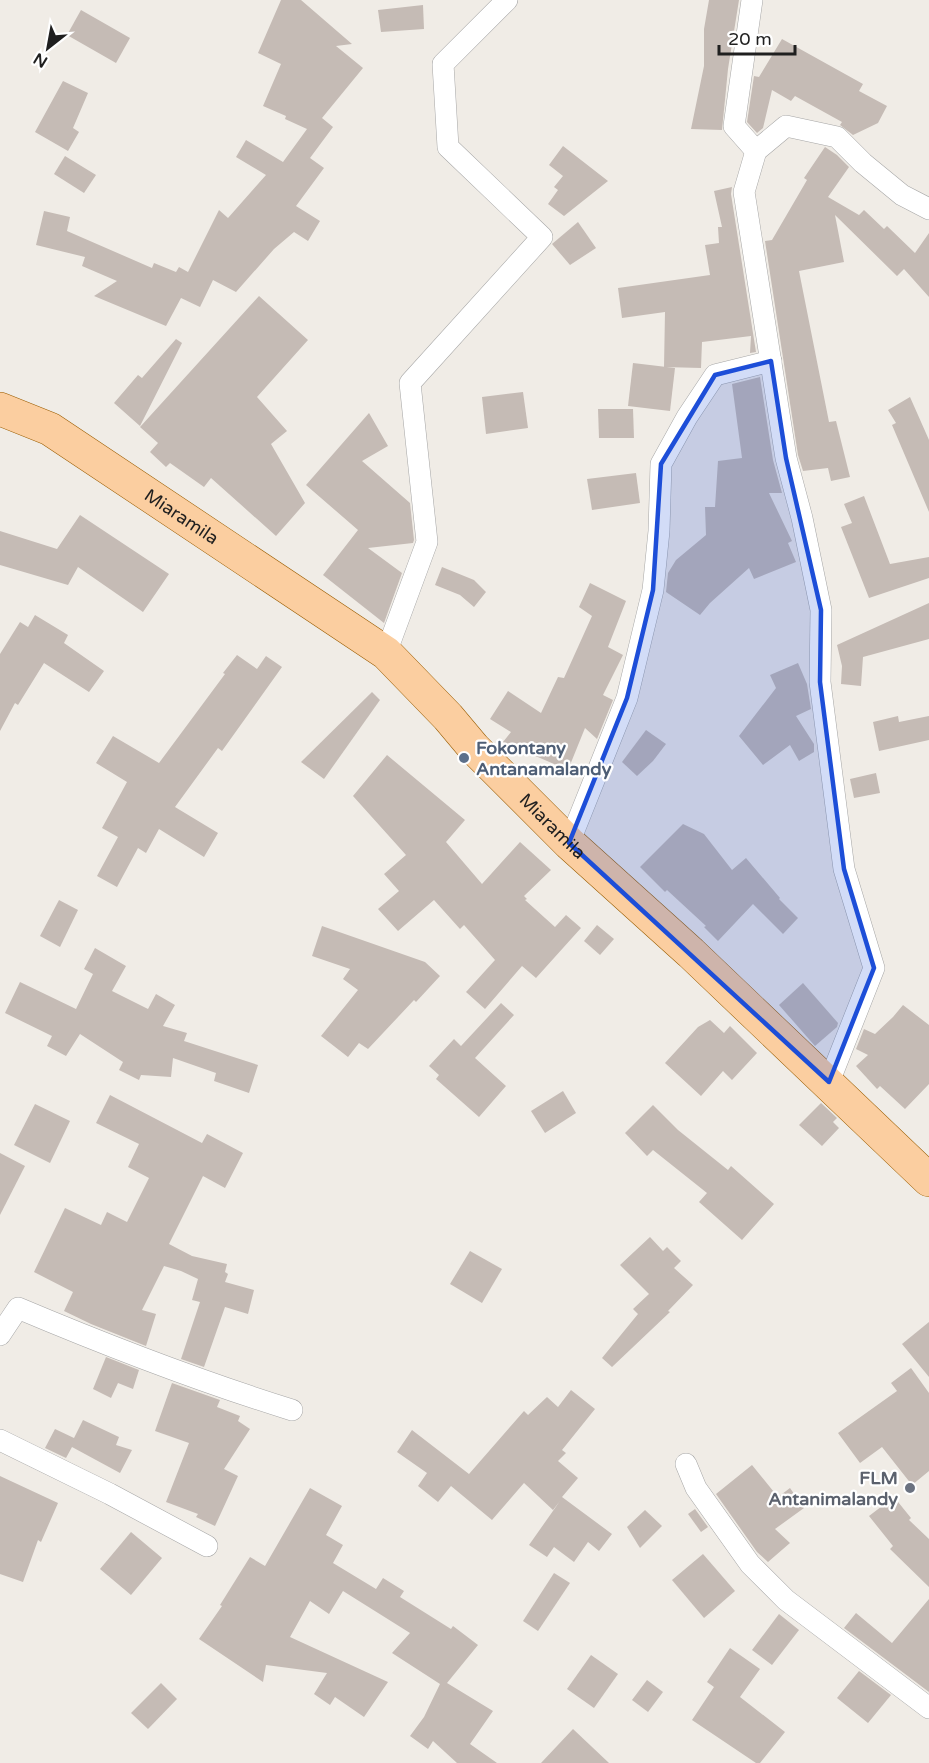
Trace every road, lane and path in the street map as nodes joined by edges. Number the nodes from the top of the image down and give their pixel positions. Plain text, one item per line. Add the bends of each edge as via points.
1 (507, 0) edge
2 (752, 0) edge
3 (756, 151) junction
4 (929, 209) edge
5 (771, 362) junction
6 (0, 409) edge
7 (386, 653) junction
8 (569, 843) junction
9 (829, 1082) junction
10 (929, 1180) edge
11 (0, 1335) edge
12 (292, 1410) dead end
13 (0, 1440) edge
14 (686, 1464) dead end
15 (207, 1546) dead end
16 (929, 1708) edge

1 - 7 street via 443,63 448,147 542,237 410,382 427,542
2 - 3 street via 734,126
3 - 4 street via 786,126 837,137 902,195
3 - 5 street via 744,192
5 - 8 street via 715,375 661,464 653,590 627,698
5 - 9 street via 786,458 821,610 820,682 844,869 874,968
6 - 7 main road, Miaramila via 50,429
7 - 8 main road, Miaramila
8 - 9 main road, Miaramila
9 - 10 main road, Miaramila
11 - 12 street via 18,1308 103,1344
13 - 15 street
14 - 16 street via 696,1488 750,1564 786,1600

